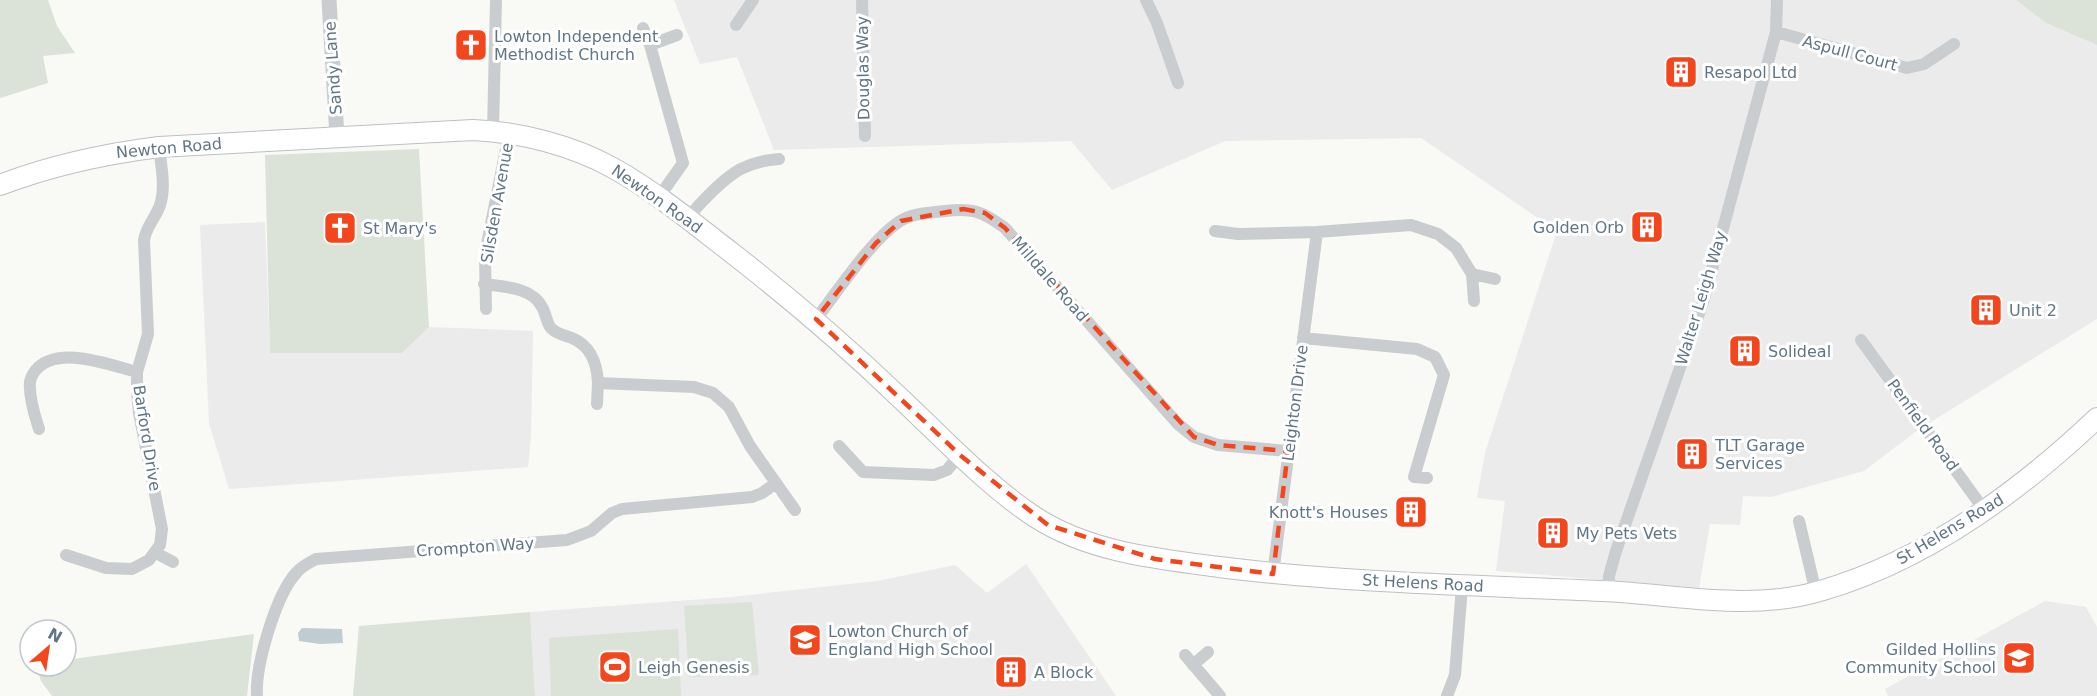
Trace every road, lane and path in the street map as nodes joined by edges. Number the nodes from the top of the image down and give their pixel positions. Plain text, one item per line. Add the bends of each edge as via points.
1 (329, 0) edge
2 (496, 0) edge
3 (753, 0) edge
4 (862, 0) edge
5 (1146, 0) edge
6 (1777, 0) edge
7 (736, 25) dead end
8 (643, 28) dead end
9 (1776, 32) junction
10 (677, 35) dead end
11 (1954, 44) dead end
12 (650, 45) junction
13 (1178, 83) dead end
14 (501, 133) junction
15 (865, 136) dead end
16 (337, 137) junction
17 (159, 147) junction
18 (779, 159) dead end
19 (0, 185) edge
20 (659, 197) junction
21 (688, 219) junction
22 (1215, 231) dead end
23 (1317, 232) junction
24 (1472, 274) junction
25 (1495, 279) dead end
26 (484, 284) junction
27 (1474, 301) dead end
28 (486, 309) dead end
29 (816, 319) junction
30 (1303, 338) junction
31 (1861, 339) dead end
32 (137, 372) junction
33 (598, 383) junction
34 (597, 404) dead end
35 (2097, 418) edge
36 (39, 429) dead end
37 (838, 446) dead end
38 (1288, 451) junction
39 (960, 455) junction
40 (1415, 477) dead end
41 (776, 483) junction
42 (795, 510) dead end
43 (1985, 511) junction
44 (1038, 519) joint
45 (1799, 520) dead end
46 (156, 554) junction
47 (66, 555) dead end
48 (173, 562) dead end
49 (1273, 574) junction
50 (1462, 586) junction
51 (1608, 591) junction
52 (1816, 592) junction
53 (1208, 652) dead end
54 (257, 696) edge
55 (1220, 696) edge
56 (1447, 696) edge

1 - 16 street, Sandy Lane
2 - 14 street, Silsden Avenue
3 - 7 street
4 - 15 street, Douglas Way
5 - 13 street
6 - 9 street, Walter Leigh Way
8 - 12 street
9 - 11 street, Aspull Court via 1907,68 1924,64
9 - 51 street, Walter Leigh Way via 1704,299 1616,551
10 - 12 street
12 - 20 street via 683,163
14 - 16 main road, Newton Road
14 - 20 main road, Newton Road via 552,144 604,163
14 - 26 street, Silsden Avenue
16 - 17 main road, Newton Road
17 - 19 main road, Newton Road via 72,162
17 - 32 street, Barford Drive via 162,196 144,240 148,334
18 - 21 street via 740,169
20 - 21 main road, Newton Road
21 - 29 main road, Newton Road
22 - 23 street
23 - 24 street via 1412,225 1438,234 1456,249
23 - 30 street, Leighton Drive
24 - 25 street
24 - 27 street
26 - 28 street, Silsden Avenue
26 - 33 street via 518,289 536,298 550,328 583,345 591,355
29 - 38 street, Milldale Road via 876,243 901,221 922,213 963,209 985,213 1005,228 1178,424 1194,437 1218,445
29 - 39 main road, Newton Road
30 - 38 street, Leighton Drive
30 - 40 street via 1417,349 1435,357 1444,375
31 - 43 street, Penfield Road
32 - 36 street via 70,357 43,364 33,374 30,387
32 - 46 street, Barford Drive via 139,414 162,529
33 - 34 street
33 - 41 street via 694,387 713,393 729,407
35 - 43 main road, St Helens Road via 2064,450
37 - 39 street via 863,472 934,475 947,470
38 - 49 street, Leighton Drive
39 - 44 main road, Newton Road
41 - 42 street
41 - 54 street, Crompton Way via 752,497 622,509 582,536 567,540 316,559 305,564 290,580 271,622
43 - 52 main road, St Helens Road via 1897,561
44 - 49 main road, St Helens Road via 1116,550 1155,559
45 - 52 street
46 - 47 street via 132,569 106,568
46 - 48 street
49 - 50 main road, St Helens Road
50 - 51 main road, St Helens Road
50 - 56 street via 1455,675
51 - 52 main road, St Helens Road via 1726,601 1767,600
53 - 55 street via 1189,660

